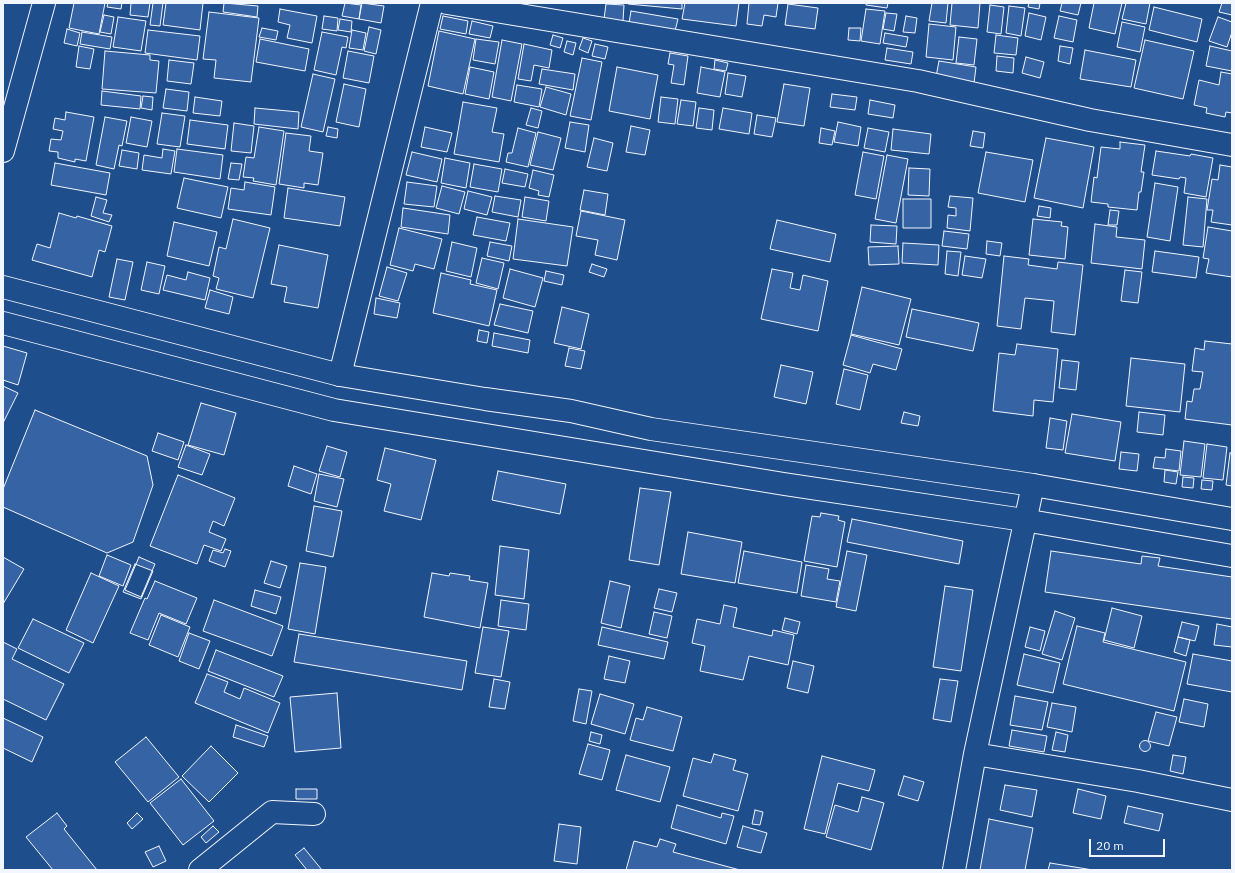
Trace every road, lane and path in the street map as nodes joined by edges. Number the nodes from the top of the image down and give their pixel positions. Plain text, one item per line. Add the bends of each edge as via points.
1 (44, 3) edge
2 (432, 3) edge
3 (446, 3) edge
4 (1232, 145) edge
5 (3, 151) edge
6 (3, 287) edge
7 (3, 323) edge
8 (340, 375) junction
9 (1033, 485) junction
10 (1232, 519) edge
11 (1024, 520) junction
12 (1232, 556) edge
13 (975, 754) junction
14 (1232, 800) edge
15 (314, 814) dead end
16 (200, 870) edge
17 (954, 870) edge

1 - 5 main road
2 - 8 main road
3 - 4 main road via 918,81 1090,120
6 - 8 main road
7 - 11 main road via 334,410 784,484
8 - 9 main road via 571,411 651,428
9 - 10 main road
9 - 11 main road
11 - 12 main road
11 - 13 main road
13 - 14 main road via 1138,781
13 - 17 main road
15 - 16 main road via 272,812

